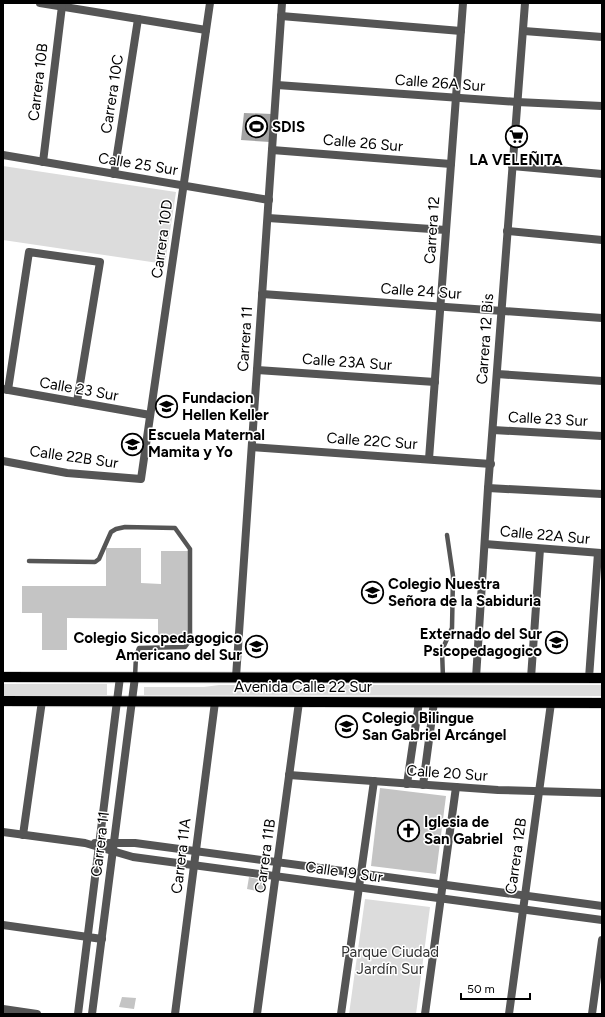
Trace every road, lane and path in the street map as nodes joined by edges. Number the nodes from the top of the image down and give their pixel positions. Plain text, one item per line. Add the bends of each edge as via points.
1 (40, 3) edge
2 (210, 3) edge
3 (282, 3) edge
4 (463, 3) edge
5 (525, 3) edge
6 (62, 6) junction
7 (282, 16) junction
8 (138, 19) junction
9 (206, 30) junction
10 (524, 30) junction
11 (461, 31) junction
12 (602, 37) edge
13 (277, 85) junction
14 (456, 98) junction
15 (517, 102) junction
16 (602, 106) edge
17 (272, 150) junction
18 (3, 155) edge
19 (42, 162) junction
20 (451, 164) junction
21 (512, 166) junction
22 (114, 174) junction
23 (602, 174) edge
24 (184, 186) junction
25 (269, 200) junction
26 (268, 218) junction
27 (446, 230) junction
28 (507, 231) junction
29 (602, 240) edge
30 (262, 294) junction
31 (440, 307) junction
32 (501, 311) junction
33 (602, 318) edge
34 (257, 370) junction
35 (497, 374) junction
36 (602, 381) edge
37 (435, 382) junction
38 (5, 390) edge
39 (77, 402) junction
40 (150, 415) junction
41 (492, 430) junction
42 (602, 436) edge
43 (252, 446) junction
44 (429, 459) junction
45 (3, 461) edge
46 (491, 464) junction
47 (141, 479) joint
48 (488, 488) junction
49 (602, 494) edge
50 (447, 535) dead end
51 (485, 544) junction
52 (540, 548) junction
53 (600, 553) edge
54 (29, 561) dead end
55 (3, 677) edge
56 (120, 677) junction
57 (135, 677) junction
58 (236, 677) junction
59 (443, 678) junction
60 (476, 678) junction
61 (531, 678) junction
62 (589, 678) junction
63 (602, 678) edge
64 (3, 701) edge
65 (42, 701) junction
66 (117, 702) junction
67 (132, 702) junction
68 (215, 702) junction
69 (299, 702) junction
70 (419, 702) junction
71 (434, 702) junction
72 (551, 703) junction
73 (602, 703) edge
74 (289, 775) junction
75 (374, 782) junction
76 (407, 784) junction
77 (422, 785) junction
78 (456, 787) junction
79 (539, 792) junction
80 (602, 793) edge
81 (3, 832) edge
82 (23, 835) junction
83 (99, 845) junction
84 (114, 847) junction
85 (196, 851) junction
86 (278, 862) junction
87 (194, 866) junction
88 (361, 874) junction
89 (276, 876) junction
90 (443, 885) junction
91 (359, 888) junction
92 (524, 896) junction
93 (441, 899) junction
94 (602, 906) edge
95 (522, 910) junction
96 (602, 920) edge
97 (3, 925) edge
98 (88, 937) junction
99 (102, 939) junction
100 (602, 940) edge
101 (3, 1009) edge
102 (37, 1014) edge
103 (78, 1014) edge
104 (92, 1014) edge
105 (175, 1014) edge
106 (256, 1014) edge
107 (341, 1014) edge
108 (425, 1014) edge
109 (509, 1014) edge
110 (592, 1014) edge

1 - 6 street
2 - 9 street, Carrera 10D
3 - 7 street, Carrera 11
4 - 11 street, Carrera 12
5 - 10 street, Carrera 12 Bis
6 - 8 street
6 - 19 street, Carrera 10B
7 - 11 street
7 - 13 street, Carrera 11
8 - 9 street
8 - 22 street, Carrera 10C
9 - 24 street, Carrera 10D
10 - 12 street
10 - 15 street, Carrera 12 Bis
11 - 14 street, Carrera 12
13 - 14 street, Calle 26A Sur
13 - 17 street, Carrera 11
14 - 15 street, Calle 26A Sur
14 - 20 street, Carrera 12
15 - 16 street, Calle 26A Sur
15 - 21 street, Carrera 12 Bis
17 - 20 street, Calle 26 Sur
17 - 25 street, Carrera 11
18 - 19 street, Calle 25 Sur
19 - 22 street, Calle 25 Sur
20 - 27 street, Carrera 12
21 - 23 street
21 - 28 street, Carrera 12 Bis
22 - 24 street, Calle 25 Sur
24 - 25 street, Calle 25 Sur
24 - 40 street, Carrera 10D
25 - 26 street, Carrera 11
26 - 27 street
26 - 30 street, Carrera 11
27 - 31 street, Carrera 12
28 - 29 street
28 - 32 street, Carrera 12 Bis
30 - 31 street, Calle 24 Sur
30 - 34 street, Carrera 11
31 - 32 street, Calle 24 Sur
31 - 37 street, Carrera 12
32 - 33 street, Calle 24 Sur
32 - 35 street, Carrera 12 Bis
34 - 37 street, Calle 23A Sur
34 - 43 street, Carrera 11
35 - 36 street
35 - 41 street, Carrera 12 Bis
37 - 44 street, Carrera 12
38 - 39 street, Calle 23 Sur
38 - 39 street via 29,252 100,262
39 - 40 street, Calle 23 Sur
40 - 47 street, Carrera 10D
41 - 42 street, Calle 23 Sur
41 - 46 street, Carrera 12 Bis
43 - 44 street, Calle 22C Sur
43 - 58 street, Carrera 11
44 - 46 street, Calle 22C Sur
45 - 47 street, Calle 22B Sur via 67,473
46 - 48 street, Carrera 12 Bis
48 - 49 street
48 - 51 street, Carrera 12 Bis
50 - 59 lane via 453,576 452,628 442,650
51 - 52 street, Calle 22A Sur
51 - 60 street, Carrera 12 Bis
52 - 53 street, Calle 22A Sur
52 - 61 street
53 - 62 street
54 - 57 lane via 94,562 99,559 111,532 116,528 175,528 190,549 190,640 185,647 139,648
55 - 56 main road, Avenida Calle 22 Sur
56 - 57 main road, Avenida Calle 22 Sur
56 - 66 street, Carrera 11
57 - 58 main road, Avenida Calle 22 Sur
57 - 67 street, Carrera 11
58 - 59 main road, Avenida Calle 22 Sur
59 - 60 main road, Avenida Calle 22 Sur
60 - 61 main road, Avenida Calle 22 Sur
61 - 62 main road, Avenida Calle 22 Sur
62 - 63 main road, Avenida Calle 22 Sur
64 - 65 main road, Avenida Calle 22 Sur
65 - 66 main road, Avenida Calle 22 Sur
65 - 82 street
66 - 67 main road, Avenida Calle 22 Sur
66 - 83 street, Carrera 11
67 - 68 main road, Avenida Calle 22 Sur
67 - 84 street, Carrera 11
68 - 69 main road, Avenida Calle 22 Sur
68 - 85 street, Carrera 11A
69 - 70 main road, Avenida Calle 22 Sur
69 - 74 street, Carrera 11B
70 - 71 main road, Avenida Calle 22 Sur
70 - 76 street
71 - 72 main road, Avenida Calle 22 Sur
71 - 77 street
72 - 73 main road, Avenida Calle 22 Sur
72 - 79 street, Carrera 12B
74 - 75 street, Calle 20 Sur
74 - 86 street, Carrera 11B
75 - 76 street, Calle 20 Sur
75 - 88 street
76 - 77 street, Calle 20 Sur
77 - 78 street, Calle 20 Sur
78 - 79 street, Calle 20 Sur
78 - 90 street
79 - 80 street, Calle 20 Sur
79 - 92 street, Carrera 12B
81 - 82 street, Calle 19 Sur
82 - 83 street, Calle 19 Sur
83 - 84 street, Calle 19 Sur
83 - 98 street, Carrera 11
84 - 85 street, Calle 19 Sur via 135,843
84 - 87 street, Calle 19 Sur via 133,857
84 - 99 street, Carrera 11
85 - 86 street, Calle 19 Sur
85 - 87 street, Carrera 11A
86 - 88 street, Calle 19 Sur
86 - 89 street, Carrera 11B
87 - 89 street, Calle 19 Sur
87 - 105 street, Carrera 11A
88 - 90 street, Calle 19 Sur
88 - 91 street
89 - 91 street, Calle 19 Sur
89 - 106 street, Carrera 11B
90 - 92 street, Calle 19 Sur
90 - 93 street
91 - 93 street, Calle 19 Sur
91 - 107 street
92 - 94 street, Calle 19 Sur
92 - 95 street, Carrera 12B
93 - 95 street, Calle 19 Sur
93 - 108 street
95 - 96 street, Calle 19 Sur
95 - 109 street, Carrera 12B
97 - 98 street
98 - 99 street
98 - 103 street, Carrera 11
99 - 104 street, Carrera 11
100 - 110 street
101 - 102 street

